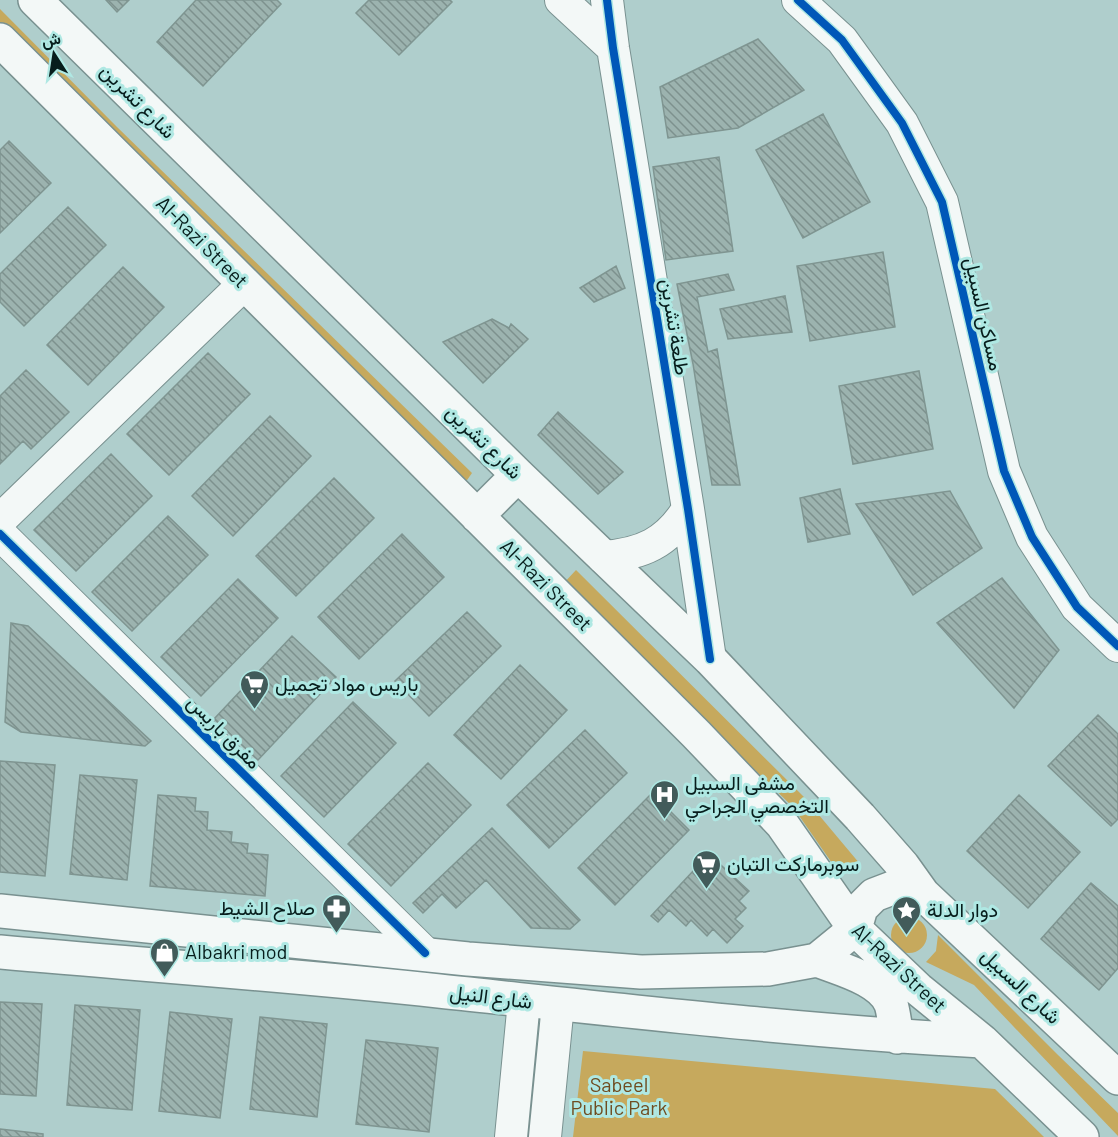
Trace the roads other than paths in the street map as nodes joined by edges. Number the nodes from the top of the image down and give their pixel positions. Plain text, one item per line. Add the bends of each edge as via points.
1 (35, 0) edge
2 (561, 0) edge
3 (607, 0) edge
4 (798, 0) edge
5 (0, 40) edge
6 (613, 48) junction
7 (244, 284) junction
8 (518, 475) junction
9 (688, 509) junction
10 (477, 516) junction
11 (0, 520) edge
12 (0, 534) edge
13 (603, 557) junction
14 (1118, 646) edge
15 (710, 659) junction
16 (923, 894) junction
17 (0, 911) edge
18 (855, 929) junction
19 (0, 952) edge
20 (424, 953) junction
21 (816, 960) junction
22 (524, 1001) junction
23 (558, 1004) junction
24 (897, 1037) junction
25 (981, 1041) junction
26 (1118, 1078) edge
27 (511, 1137) edge
28 (545, 1137) edge
29 (1082, 1137) edge

1 - 8 main road, شارع تشرين
2 - 6 street
3 - 6 street, طلعة تشرين
4 - 14 street, مساكن السبيل via 842,40 902,123 937,192 1004,471 1032,537 1077,607
5 - 7 main road, Al-Razi Street
6 - 9 street, طلعة تشرين
7 - 10 main road, Al-Razi Street
7 - 11 street
8 - 10 main road
8 - 13 main road, شارع تشرين
9 - 13 street via 659,542 636,553
9 - 15 street, طلعة تشرين
10 - 18 main road, Al-Razi Street via 782,824
12 - 20 street, مفرق باريس
13 - 15 main road, شارع تشرين
15 - 16 main road, شارع تشرين via 860,817
16 - 18 main road, شارع النيل via 895,888 874,895 861,908
16 - 26 main road, شارع السبيل
17 - 20 main road, شارع النيل
18 - 21 main road, شارع النيل
18 - 25 main road, Al-Razi Street
19 - 22 main road, شارع النيل
20 - 21 main road, شارع النيل via 641,972 768,969
21 - 24 main road via 863,978 882,991 891,1004
22 - 23 main road, شارع النيل
22 - 27 street
23 - 24 main road, شارع النيل
23 - 28 street
24 - 25 main road, شارع النيل
25 - 29 main road, Al-Razi Street

